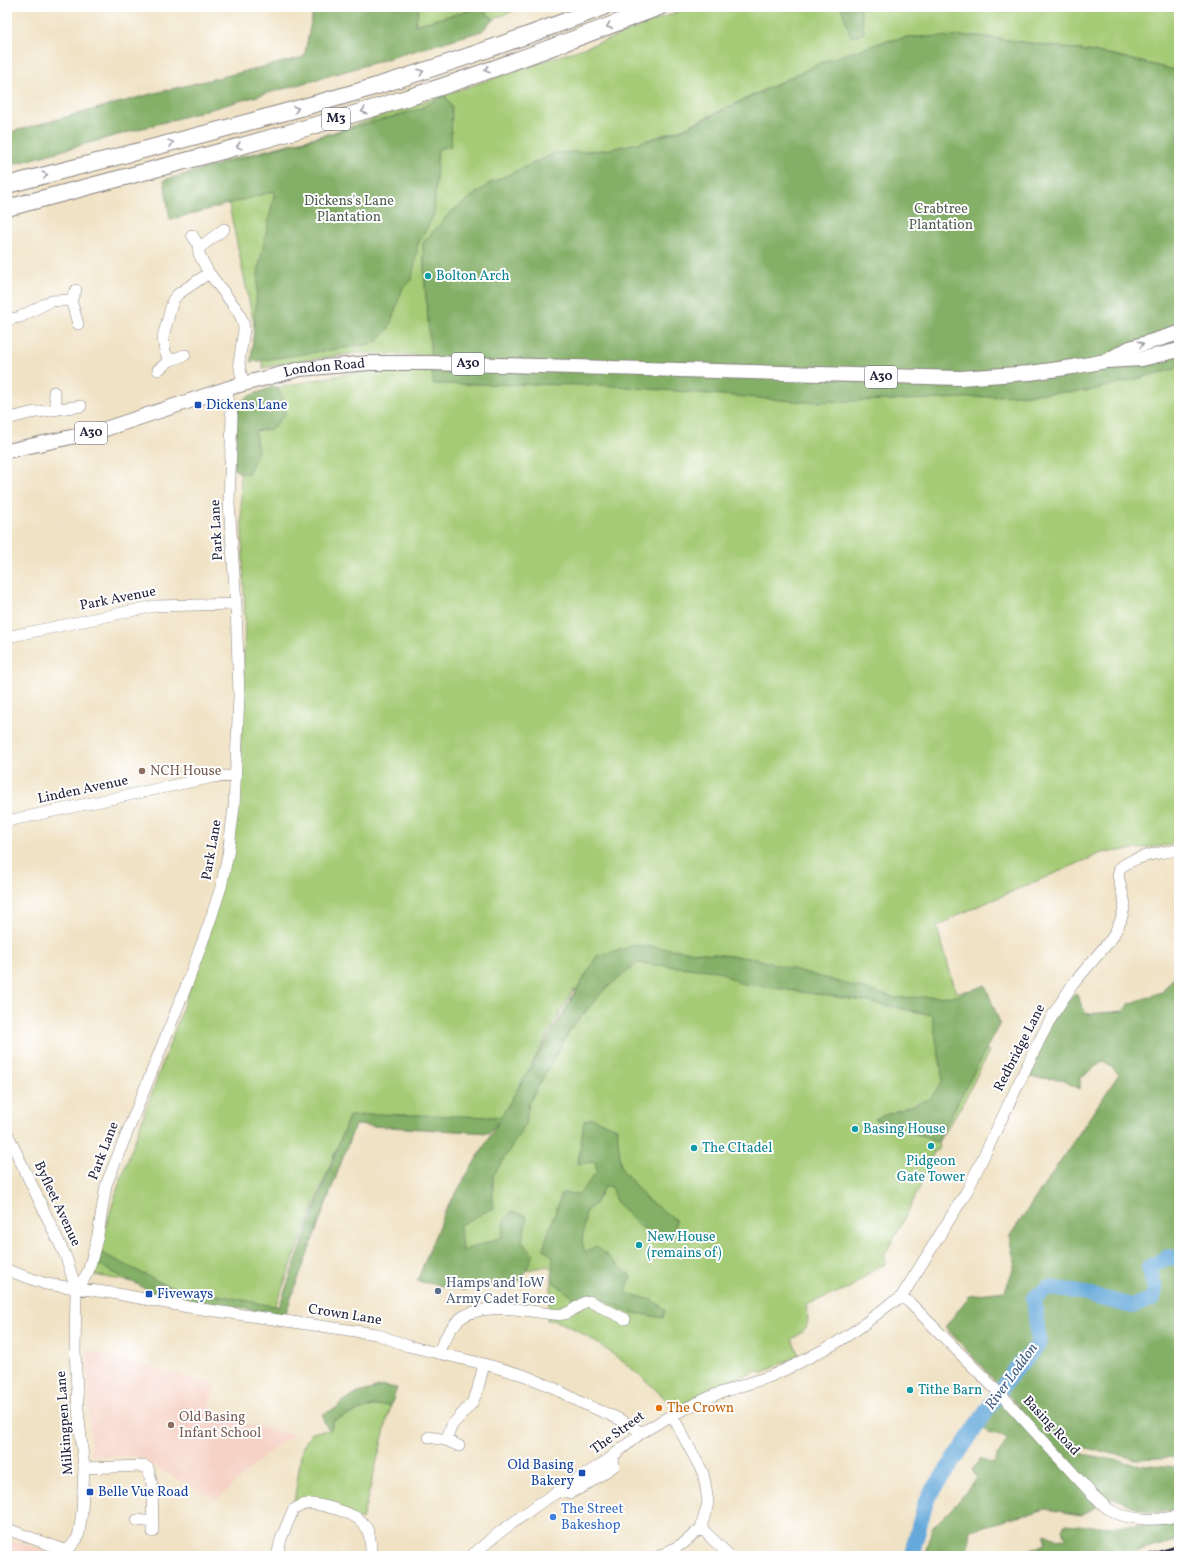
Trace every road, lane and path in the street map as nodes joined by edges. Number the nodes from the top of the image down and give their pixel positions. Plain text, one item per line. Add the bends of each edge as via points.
1 (603, 7) edge
2 (659, 7) edge
3 (7, 185) edge
4 (7, 208) edge
5 (224, 229) dead end
6 (192, 235) dead end
7 (199, 248) junction
8 (209, 273) junction
9 (76, 290) dead end
10 (71, 300) junction
11 (7, 320) edge
12 (78, 324) dead end
13 (1179, 333) edge
14 (1179, 350) edge
15 (185, 355) dead end
16 (169, 361) junction
17 (1106, 361) junction
18 (158, 370) dead end
19 (243, 384) junction
20 (226, 389) junction
21 (54, 392) dead end
22 (81, 406) dead end
23 (57, 409) junction
24 (7, 420) edge
25 (7, 451) edge
26 (236, 604) junction
27 (7, 637) edge
28 (236, 776) junction
29 (7, 821) edge
30 (1179, 850) edge
31 (7, 1133) edge
32 (7, 1270) edge
33 (76, 1289) junction
34 (900, 1299) junction
35 (625, 1319) dead end
36 (438, 1353) junction
37 (484, 1364) junction
38 (672, 1415) junction
39 (641, 1433) junction
40 (429, 1437) dead end
41 (446, 1440) junction
42 (459, 1446) dead end
43 (84, 1468) junction
44 (1179, 1515) edge
45 (137, 1520) dead end
46 (701, 1528) junction
47 (7, 1529) edge
48 (68, 1553) edge
49 (277, 1556) edge
50 (371, 1556) edge
51 (470, 1556) edge
52 (660, 1556) edge
53 (730, 1556) edge

3 -> 1 highway, M3 via 368,88 469,56
2 -> 4 highway, M3 via 395,102 264,140
5 - 7 street
6 - 7 street
7 - 8 street via 199,254
8 - 16 street via 173,300 163,337
8 - 19 street via 238,311 243,322 239,363
9 - 10 street
10 - 11 street via 52,301 20,317
10 - 12 street
17 -> 13 main road, A30 via 1130,348
14 - 17 main road, A30 via 1142,359
15 - 16 street
16 - 18 street
17 - 19 main road, London Road / A30 via 1030,374 960,378 369,363 300,369
19 - 20 main road, London Road / A30
20 - 25 main road, London Road / A30 via 92,432
20 - 26 street, Park Lane via 232,416 229,504
21 - 23 street
22 - 23 street
23 - 24 street
26 - 27 street, Park Avenue via 155,606
26 - 28 street, Park Lane via 239,696
28 - 29 street, Linden Avenue via 214,777
28 - 33 street, Park Lane via 228,854 221,887 187,984 106,1185 90,1265
30 - 34 street, Redbridge Lane via 1131,860 1120,868 1118,876 1125,904 1112,938 1073,984 1054,1013 967,1191
31 - 33 street, Byfleet Avenue via 66,1257
32 - 33 street, Crown Lane via 46,1284
33 - 36 street, Crown Lane via 371,1333
33 - 43 street, Milkingpen Lane via 75,1350
34 - 38 street, The Street via 836,1343 793,1366 714,1395
34 - 44 street, Basing Road via 909,1302 1108,1509 1149,1520
35 - 36 street via 589,1301 563,1314 518,1308 475,1312 464,1316 456,1324 448,1333
36 - 37 street, Crown Lane
37 - 39 street, Crown Lane via 523,1375 552,1387 632,1426
37 - 41 street via 472,1403 452,1425
38 - 39 street, The Street
38 - 46 street via 703,1473 708,1503
39 - 51 street, The Street via 586,1475 540,1503
40 - 41 street
41 - 42 street
43 - 45 street via 148,1468 152,1484 153,1527
43 - 48 street, Milkingpen Lane via 79,1533
46 - 52 street via 684,1543
46 - 53 street
47 - 48 street
49 - 50 street via 292,1510 306,1504 322,1505 344,1512 362,1522 371,1541

